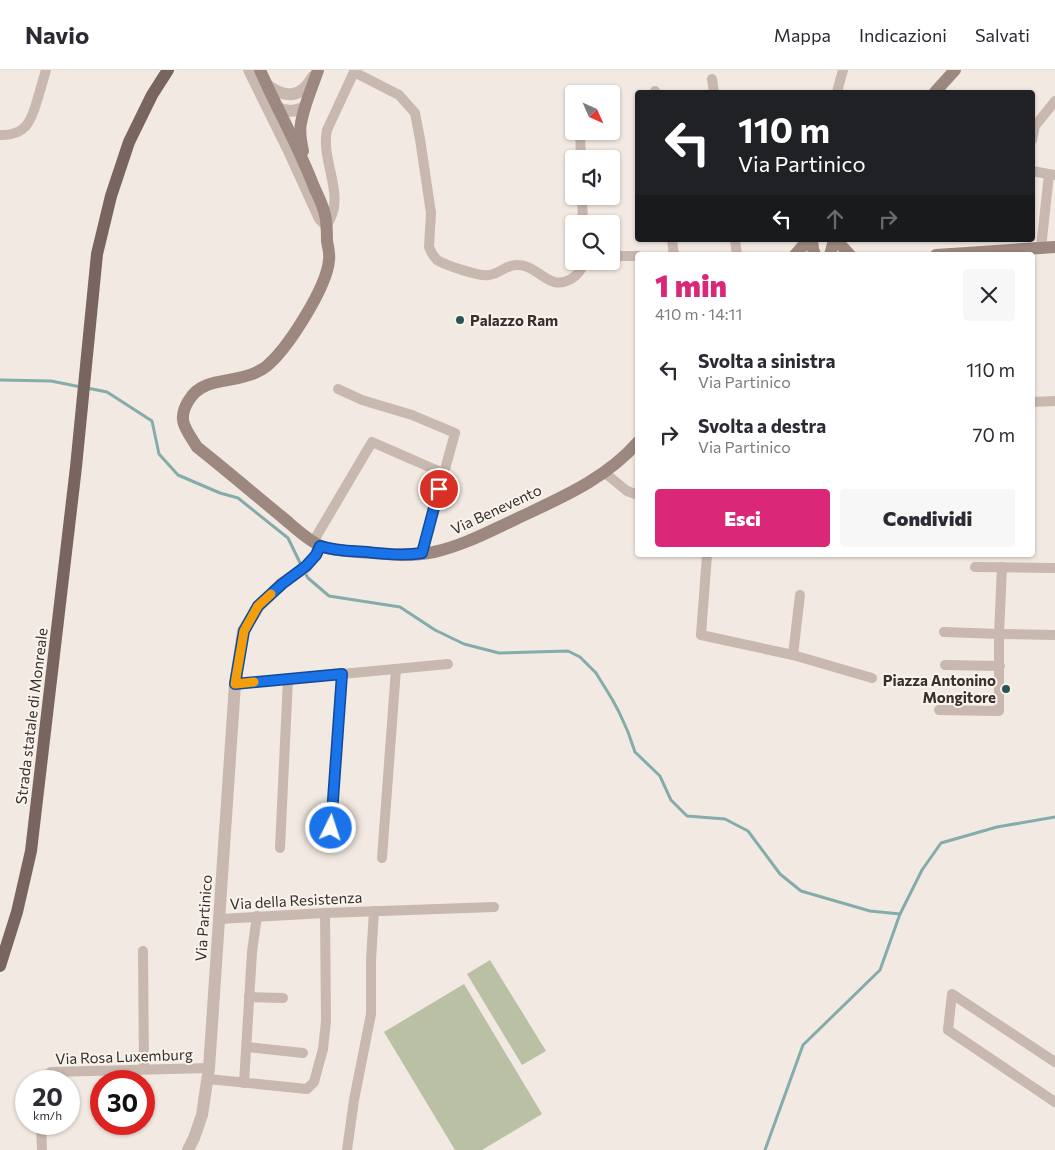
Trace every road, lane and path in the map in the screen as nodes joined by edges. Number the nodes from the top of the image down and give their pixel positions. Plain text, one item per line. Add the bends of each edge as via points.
1 (46, 70) edge
2 (168, 70) edge
3 (248, 70) edge
4 (260, 70) edge
5 (318, 70) edge
6 (843, 70) edge
7 (955, 70) edge
8 (712, 79) dead end
9 (267, 86) junction
10 (714, 90) edge
11 (837, 90) edge
12 (937, 90) edge
13 (1055, 101) edge
14 (305, 106) junction
15 (277, 108) junction
16 (1035, 126) edge
17 (0, 135) edge
18 (305, 163) junction
19 (1035, 172) edge
20 (1052, 175) edge
21 (326, 226) junction
22 (806, 242) edge
23 (838, 242) edge
24 (1055, 247) edge
25 (1041, 248) junction
26 (798, 252) edge
27 (847, 252) edge
28 (1020, 252) edge
29 (620, 256) edge
30 (635, 256) edge
31 (580, 270) edge
32 (338, 389) dead end
33 (1055, 401) edge
34 (1035, 402) edge
35 (635, 446) edge
36 (605, 472) junction
37 (443, 474) junction
38 (635, 494) edge
39 (316, 544) junction
40 (422, 553) junction
41 (707, 557) edge
42 (975, 567) dead end
43 (1002, 567) junction
44 (1055, 568) edge
45 (800, 595) dead end
46 (944, 632) dead end
47 (999, 634) junction
48 (1055, 634) edge
49 (793, 655) junction
50 (448, 664) dead end
51 (945, 666) dead end
52 (996, 666) junction
53 (396, 669) junction
54 (342, 674) junction
55 (872, 678) dead end
56 (288, 679) junction
57 (235, 684) junction
58 (939, 710) dead end
59 (330, 847) dead end
60 (280, 848) dead end
61 (382, 858) dead end
62 (494, 907) dead end
63 (374, 911) junction
64 (325, 912) junction
65 (257, 916) junction
66 (219, 919) junction
67 (143, 951) dead end
68 (0, 966) edge
69 (249, 997) junction
70 (283, 998) dead end
71 (247, 1047) junction
72 (303, 1053) dead end
73 (1055, 1062) edge
74 (144, 1069) junction
75 (80, 1071) edge
76 (208, 1073) junction
77 (244, 1083) junction
78 (1055, 1102) edge
79 (41, 1135) edge
80 (42, 1150) edge
81 (188, 1150) edge
82 (347, 1150) edge

1 - 17 street via 32,118 24,128 10,135
2 - 68 main road, Strada statale di Monreale via 129,142 97,254 76,467 31,851
3 - 21 street via 319,219
4 - 9 main road
5 - 9 street via 299,93 288,95
5 - 14 main road
6 - 11 street
7 - 12 main road
8 - 10 street
9 - 15 main road
13 - 16 street
14 - 15 street via 296,111
14 - 18 main road via 300,125
15 - 18 main road
18 - 21 main road via 325,214
19 - 20 street
20 - 25 street
21 - 31 street via 336,202 326,148 327,130 354,72 399,95 414,113 430,213 429,247 436,258 447,265 484,276 512,265 523,265 555,283 566,281
21 - 39 main road via 329,260 325,277 318,295 282,351 255,374 199,388 191,395 182,418 198,447
22 - 26 main road
23 - 27 main road
24 - 25 main road
25 - 28 main road
29 - 30 street
32 - 37 street via 455,433
33 - 34 street
35 - 36 main road, Via Benevento
36 - 38 street
36 - 40 main road, Via Benevento via 589,483 470,541
37 - 39 street via 372,442
37 - 40 street
39 - 40 main road, Via Benevento via 333,550 396,555
39 - 57 street, Via Partinico via 316,555 303,569 258,606 244,631
41 - 49 street via 701,635
42 - 43 street
43 - 44 street
43 - 47 street
45 - 49 street
46 - 47 street
47 - 48 street
47 - 52 street
49 - 55 street
50 - 53 street
51 - 52 street
52 - 58 street via 999,711
53 - 54 street
53 - 61 street
54 - 56 street
54 - 59 street
56 - 57 street
56 - 60 street
57 - 66 street, Via Partinico
62 - 63 street, Via della Resistenza
63 - 64 street, Via della Resistenza
63 - 82 street, Via della Resistenza via 371,1014
64 - 65 street, Via della Resistenza
64 - 77 street, Via Rosa Luxemburg via 326,1021 314,1082 307,1089
65 - 66 street, Via della Resistenza
65 - 69 street
66 - 76 street, Via Partinico
67 - 74 street
69 - 70 street
69 - 71 street
71 - 72 street
71 - 77 street
73 - 78 street via 952,994 948,1030
74 - 75 street, Via Rosa Luxemburg
74 - 76 street, Via Rosa Luxemburg
76 - 77 street, Via Rosa Luxemburg
76 - 81 street, Via Partinico via 202,1115
79 - 80 street

